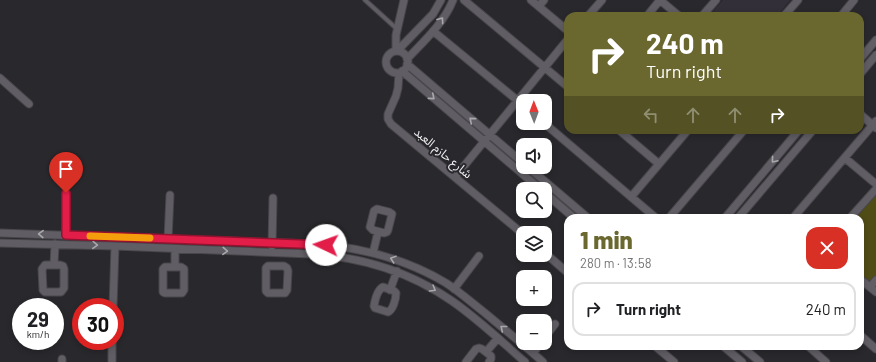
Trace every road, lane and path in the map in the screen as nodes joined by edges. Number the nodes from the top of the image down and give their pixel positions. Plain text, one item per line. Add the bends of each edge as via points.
1 (365, 0) edge
2 (404, 0) edge
3 (441, 0) edge
4 (453, 0) edge
5 (464, 0) edge
6 (531, 0) edge
7 (544, 0) edge
8 (602, 0) edge
9 (660, 0) edge
10 (716, 0) edge
11 (798, 0) edge
12 (854, 0) edge
13 (539, 6) junction
14 (592, 12) edge
15 (650, 12) edge
16 (675, 12) edge
17 (706, 12) edge
18 (788, 12) edge
19 (844, 12) edge
20 (564, 28) edge
21 (397, 29) junction
22 (433, 31) junction
23 (876, 40) edge
24 (564, 44) edge
25 (397, 51) junction
26 (864, 54) edge
27 (876, 55) edge
28 (407, 62) junction
29 (544, 67) junction
30 (864, 69) edge
31 (401, 72) junction
32 (0, 78) edge
33 (564, 84) edge
34 (526, 94) edge
35 (516, 100) edge
36 (29, 104) dead end
37 (516, 107) edge
38 (864, 117) edge
39 (875, 125) edge
40 (552, 130) edge
41 (489, 134) junction
42 (624, 134) edge
43 (684, 134) edge
44 (741, 134) edge
45 (797, 134) edge
46 (809, 134) edge
47 (484, 141) junction
48 (516, 157) edge
49 (845, 158) junction
50 (659, 164) junction
51 (536, 174) edge
52 (455, 176) junction
53 (532, 182) edge
54 (876, 184) edge
55 (876, 189) edge
56 (66, 193) dead end
57 (170, 195) dead end
58 (631, 197) junction
59 (273, 198) dead end
60 (552, 199) edge
61 (569, 214) edge
62 (583, 214) edge
63 (651, 214) edge
64 (672, 214) edge
65 (727, 214) edge
66 (741, 214) edge
67 (796, 214) edge
68 (854, 214) edge
69 (516, 228) edge
70 (378, 232) dead end
71 (0, 233) edge
72 (66, 235) junction
73 (168, 239) junction
74 (272, 242) junction
75 (0, 243) edge
76 (55, 244) junction
77 (115, 246) junction
78 (175, 249) junction
79 (274, 252) junction
80 (373, 253) junction
81 (479, 256) dead end
82 (552, 259) edge
83 (54, 265) junction
84 (277, 266) junction
85 (175, 267) junction
86 (564, 270) edge
87 (397, 272) junction
88 (876, 280) edge
89 (864, 282) edge
90 (870, 287) junction
91 (454, 289) junction
92 (390, 290) dead end
93 (876, 292) edge
94 (113, 298) edge
95 (555, 324) dead end
96 (552, 328) edge
97 (498, 338) junction
98 (864, 338) edge
99 (876, 349) edge
100 (112, 350) edge
101 (535, 350) edge
102 (660, 350) edge
103 (728, 350) edge
104 (746, 350) edge
105 (812, 350) edge
106 (486, 352) junction
107 (533, 353) junction
108 (112, 362) edge
109 (466, 362) edge
110 (489, 362) edge
111 (525, 362) edge
112 (543, 362) edge
113 (674, 362) edge
114 (742, 362) edge
115 (760, 362) edge
116 (826, 362) edge

1 - 21 lane
2 - 21 street
3 - 25 street via 433,14
22 -> 4 street
5 - 29 street
6 - 13 street
7 - 13 street
8 - 14 street
9 - 15 street
9 - 16 street
10 - 17 street
11 - 18 street
12 - 19 street
13 - 20 street
21 - 25 street
22 - 28 street
22 - 35 street
23 - 26 street
24 - 29 street
25 - 28 street via 405,55
25 - 31 street via 389,54 386,64 390,71
27 - 30 street
28 - 31 street
41 -> 28 street
29 - 33 street
29 - 34 street
31 -> 47 street
31 - 52 street, شارع حازم العبد via 388,119
32 - 36 street
37 - 41 street
38 - 39 street
39 - 49 street
40 - 58 street
41 - 47 street
41 - 48 street
42 - 50 street
43 - 50 street
44 - 64 street
45 -> 65 street
46 - 66 street
47 - 52 street
47 - 53 street
49 - 54 street
49 - 67 street
50 - 58 street
51 - 62 street
52 - 69 street, شارع حازم العبد
55 - 68 street
56 - 72 street
57 - 73 street
58 - 63 street
59 - 74 street
60 - 61 street
70 - 80 street
72 -> 71 street
72 - 73 street
73 - 74 street
74 - 79 street
74 - 80 street via 347,247
75 - 76 street
76 -> 77 street
76 - 83 street
77 - 78 street
77 - 94 street
78 -> 79 street
78 - 85 street
79 - 84 street
79 - 87 street via 341,257
91 -> 80 street via 420,270
81 - 91 street
82 - 86 street
83 - 83 street via 43,267 44,291 63,290 64,268 62,265
84 - 84 street via 266,268 267,292 287,291 287,269
85 - 85 street via 163,269 164,293 180,294 184,291 184,269
87 - 92 street
87 -> 97 street via 440,293
88 - 90 street
89 - 90 street
90 - 93 street
107 -> 91 street
95 - 96 street
97 - 106 street
97 - 111 street
98 - 99 street
100 - 108 street
101 - 107 street
102 - 113 street
103 - 114 street
104 - 115 street
105 - 116 street
106 - 109 street via 477,348
106 - 110 street via 491,356
107 - 112 street

